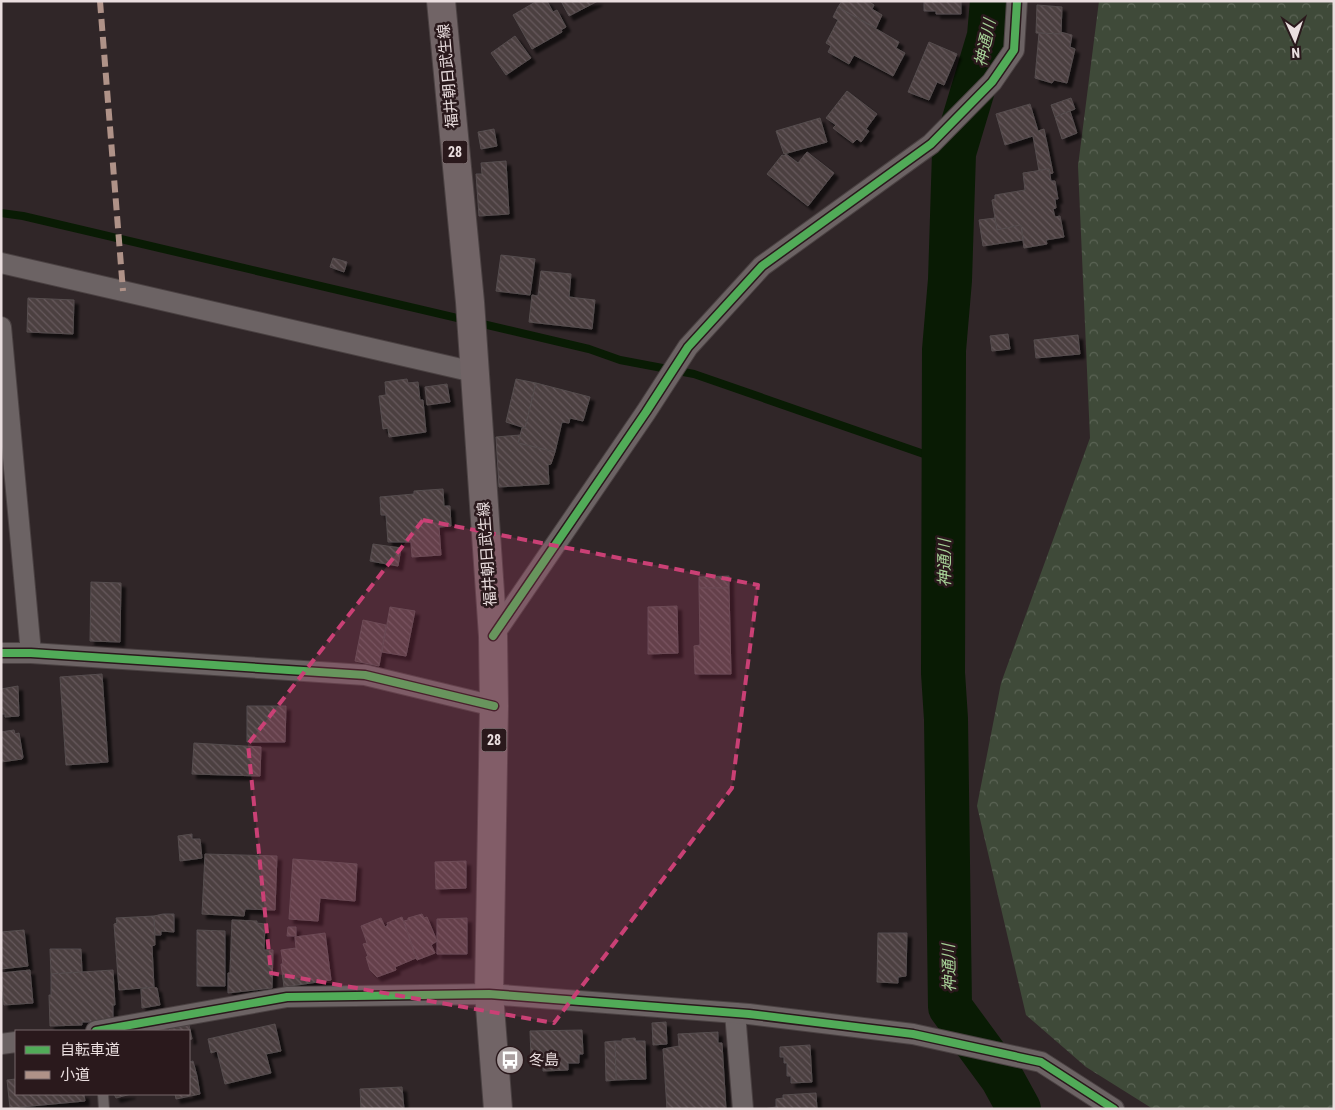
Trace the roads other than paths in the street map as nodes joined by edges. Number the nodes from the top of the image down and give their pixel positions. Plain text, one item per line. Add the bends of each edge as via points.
1 (441, 1) edge
2 (1017, 1) edge
3 (1, 263) edge
4 (1, 327) edge
5 (474, 365) junction
6 (493, 636) junction
7 (1, 653) edge
8 (31, 653) junction
9 (494, 706) junction
10 (489, 994) junction
11 (735, 1013) junction
12 (105, 1030) edge
13 (15, 1042) edge
14 (1, 1044) edge
15 (103, 1095) edge
16 (104, 1109) edge
17 (498, 1109) edge
18 (743, 1109) edge
19 (1114, 1109) edge

1 - 5 main road, 福井朝日武生線 / 28
2 - 6 street via 1014,50 992,82 931,144 762,266 688,347
3 - 5 street
4 - 8 street
5 - 6 main road, 福井朝日武生線 / 28
6 - 9 main road, 福井朝日武生線 / 28
7 - 8 street
8 - 9 street via 365,675
9 - 10 main road, 福井朝日武生線 / 28
10 - 11 street
10 - 12 street via 286,997
10 - 17 main road, 福井朝日武生線 / 28
11 - 18 street
11 - 19 street via 913,1034 1041,1062
13 - 14 street
15 - 16 lane

